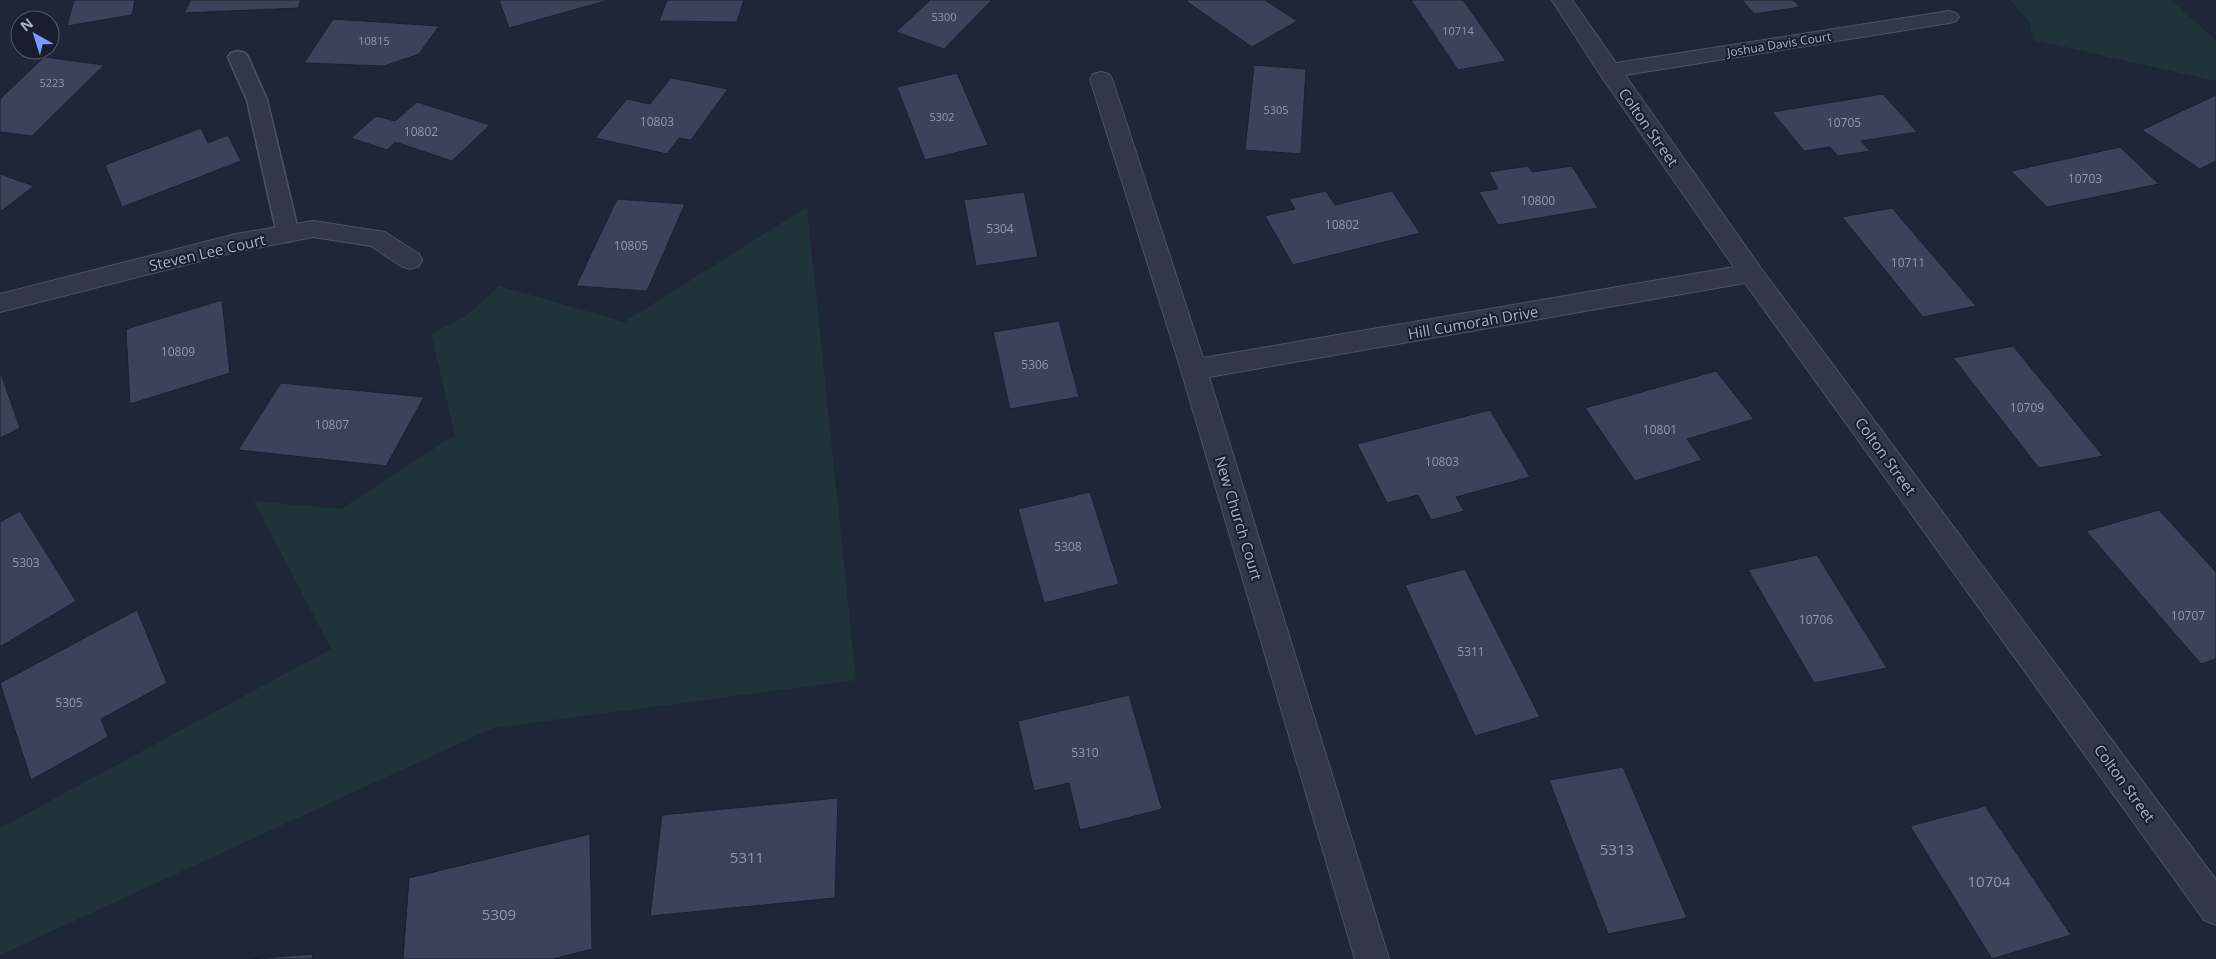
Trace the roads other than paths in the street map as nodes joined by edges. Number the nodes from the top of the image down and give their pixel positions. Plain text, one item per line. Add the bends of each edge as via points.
1 (1562, 0) edge
2 (1949, 17) dead end
3 (238, 57) dead end
4 (1609, 71) junction
5 (1101, 79) dead end
6 (288, 234) junction
7 (410, 260) dead end
8 (1751, 273) junction
9 (0, 303) edge
10 (1194, 370) junction
11 (2216, 908) edge
12 (1372, 959) edge

1 - 4 street, Colton Street
2 - 4 street, Joshua Davis Court
3 - 6 lane via 257,100
4 - 8 street, Colton Street
5 - 10 street, New Church Court
6 - 7 street, Steven Lee Court via 313,229 378,238
6 - 9 street, Steven Lee Court via 236,242
8 - 10 street, Hill Cumorah Drive
8 - 11 street, Colton Street
10 - 12 street, New Church Court

